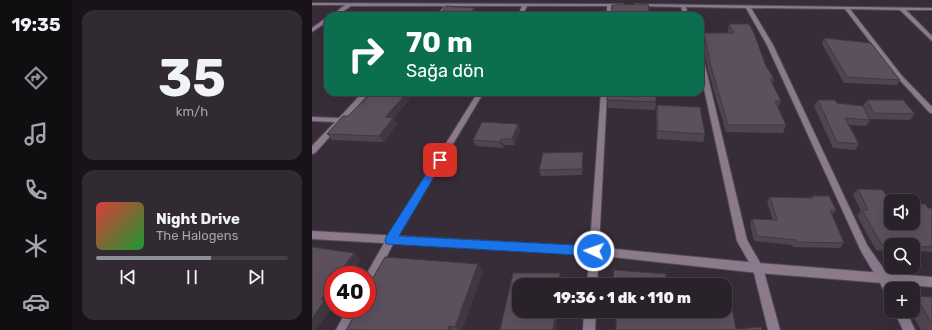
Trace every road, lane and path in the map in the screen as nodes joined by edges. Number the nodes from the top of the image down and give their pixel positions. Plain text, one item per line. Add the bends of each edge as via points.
1 (312, 4) edge
2 (351, 4) junction
3 (449, 4) junction
4 (525, 5) junction
5 (610, 5) junction
6 (683, 5) junction
7 (747, 6) junction
8 (846, 7) junction
9 (901, 8) junction
10 (932, 9) edge
11 (339, 12) edge
12 (442, 12) edge
13 (522, 12) edge
14 (609, 12) edge
15 (685, 12) edge
16 (324, 22) edge
17 (312, 30) edge
18 (932, 40) edge
19 (704, 75) edge
20 (363, 96) edge
21 (479, 96) edge
22 (604, 96) edge
23 (932, 111) edge
24 (312, 119) edge
25 (341, 120) junction
26 (312, 151) edge
27 (312, 236) edge
28 (390, 241) junction
29 (594, 251) junction
30 (376, 267) edge
31 (758, 268) junction
32 (592, 278) edge
33 (884, 279) junction
34 (886, 282) edge
35 (932, 282) edge
36 (348, 318) edge
37 (590, 318) edge
38 (903, 318) edge
39 (342, 330) edge
40 (589, 330) edge
41 (774, 330) edge
42 (909, 330) edge

1 - 2 street
2 - 3 street
2 - 11 street
3 - 4 street
3 - 12 street
4 - 5 street
4 - 13 street
5 - 6 street
5 - 14 street
6 - 7 street
6 - 15 street
7 - 8 street
7 - 33 street via 770,45 864,248
8 - 9 street
8 - 23 street via 900,77
9 - 10 street
9 - 18 street
16 - 17 street
19 - 31 street via 742,241
20 - 25 street
21 - 28 street
22 - 29 street
24 - 25 street
25 - 26 street
27 - 28 street
28 - 29 street
28 - 30 street
29 - 31 street
29 - 32 street
31 - 33 street
31 - 41 street
33 - 34 street
33 - 35 street
36 - 39 street
37 - 40 street
38 - 42 street

